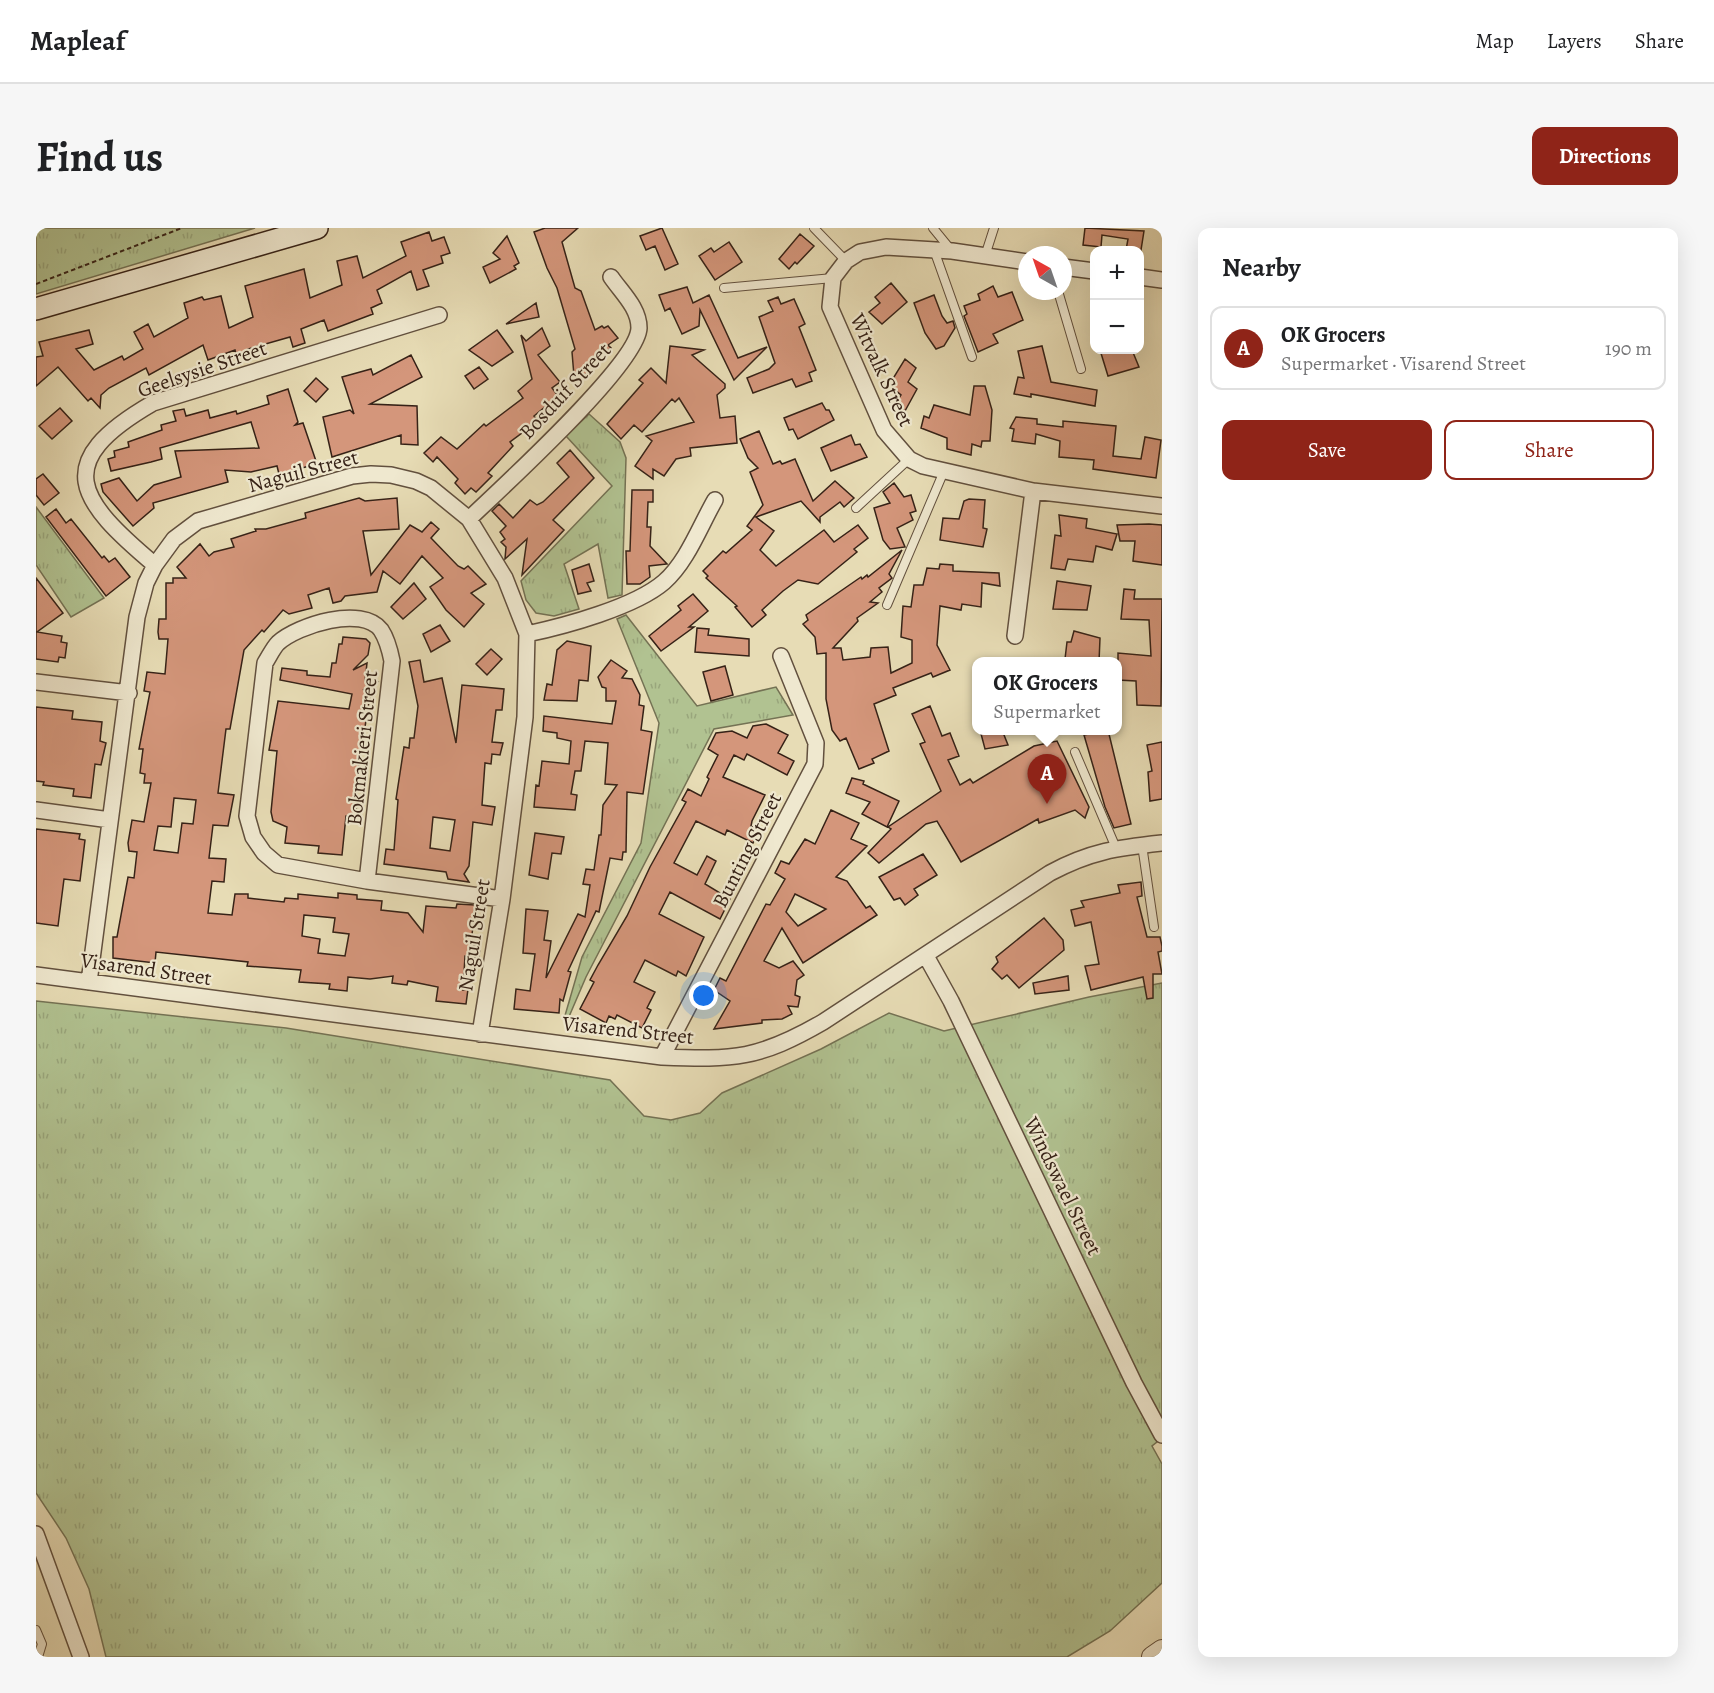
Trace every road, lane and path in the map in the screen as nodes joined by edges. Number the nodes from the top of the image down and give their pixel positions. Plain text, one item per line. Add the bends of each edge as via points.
1 (182, 228) edge
2 (317, 228) edge
3 (814, 228) edge
4 (933, 228) edge
5 (994, 228) edge
6 (934, 250) junction
7 (952, 252) junction
8 (985, 256) junction
9 (846, 261) junction
10 (1018, 261) edge
11 (1072, 268) edge
12 (1090, 270) edge
13 (610, 277) dead end
14 (832, 278) junction
15 (1144, 278) edge
16 (1162, 280) edge
17 (36, 284) edge
18 (724, 288) dead end
19 (1061, 300) edge
20 (36, 309) edge
21 (439, 315) dead end
22 (972, 357) dead end
23 (1081, 369) dead end
24 (909, 459) junction
25 (944, 471) junction
26 (1033, 491) junction
27 (715, 500) dead end
28 (1162, 506) edge
29 (856, 508) dead end
30 (469, 519) junction
31 (155, 565) junction
32 (887, 605) dead end
33 (527, 634) junction
34 (1015, 636) dead end
35 (781, 656) dead end
36 (36, 682) edge
37 (129, 693) junction
38 (1075, 752) dead end
39 (36, 810) edge
40 (110, 820) junction
41 (1162, 843) edge
42 (1142, 845) junction
43 (1116, 848) junction
44 (367, 881) junction
45 (502, 899) junction
46 (1154, 927) dead end
47 (926, 956) junction
48 (36, 975) edge
49 (89, 982) junction
50 (480, 1034) junction
51 (662, 1057) junction
52 (1162, 1435) edge
53 (36, 1534) edge
54 (36, 1630) edge
55 (1162, 1650) edge
56 (38, 1657) edge
57 (81, 1657) edge
58 (1152, 1657) edge

1 - 17 path
2 - 20 main road
3 - 9 lane
4 - 7 lane
5 - 8 lane
6 - 7 street
6 - 9 street via 886,247 861,252
6 - 22 lane
7 - 8 street
8 - 10 street
9 - 14 street
11 - 12 street
13 - 30 street, Bosduif Street via 638,314 639,331 632,350 573,417
14 - 18 lane
14 - 24 street, Witvalk Street via 830,307 884,430
15 - 16 street
19 - 23 lane
21 - 31 street, Geelsysie Street via 153,403 106,436 92,452 86,467 88,494 116,532
24 - 25 street, Witvalk Street
24 - 29 lane
25 - 26 street, Witvalk Street
25 - 32 lane
26 - 28 street, Witvalk Street
26 - 34 street
27 - 33 street via 678,565 647,594
30 - 31 street, Naguil Street via 431,488 416,481 391,475 352,476 198,521 174,539
30 - 33 street, Naguil Street via 505,578
31 - 37 street, Naguil Street via 140,601
33 - 45 street, Naguil Street via 525,717
35 - 51 street, Bunting Street via 816,742 815,764
36 - 37 street
37 - 40 street, Naguil Street
38 - 43 lane
39 - 40 street
40 - 49 street, Naguil Street
41 - 42 street, Visarend Street
42 - 43 street, Visarend Street
42 - 46 lane
43 - 47 street, Visarend Street via 1075,860 1050,873
44 - 44 street, Bokmakieri Street via 278,865 253,837 247,816 265,663 278,643 296,633 350,616 367,620 381,630 392,661
44 - 45 street, Bokmakieri Street
45 - 50 street, Naguil Street
47 - 51 street, Visarend Street via 786,1043 742,1057
47 - 52 street, Windswael Street
48 - 49 street, Visarend Street
49 - 50 street, Visarend Street
50 - 51 street, Visarend Street
53 - 57 street
54 - 56 lane via 42,1644
55 - 58 street

